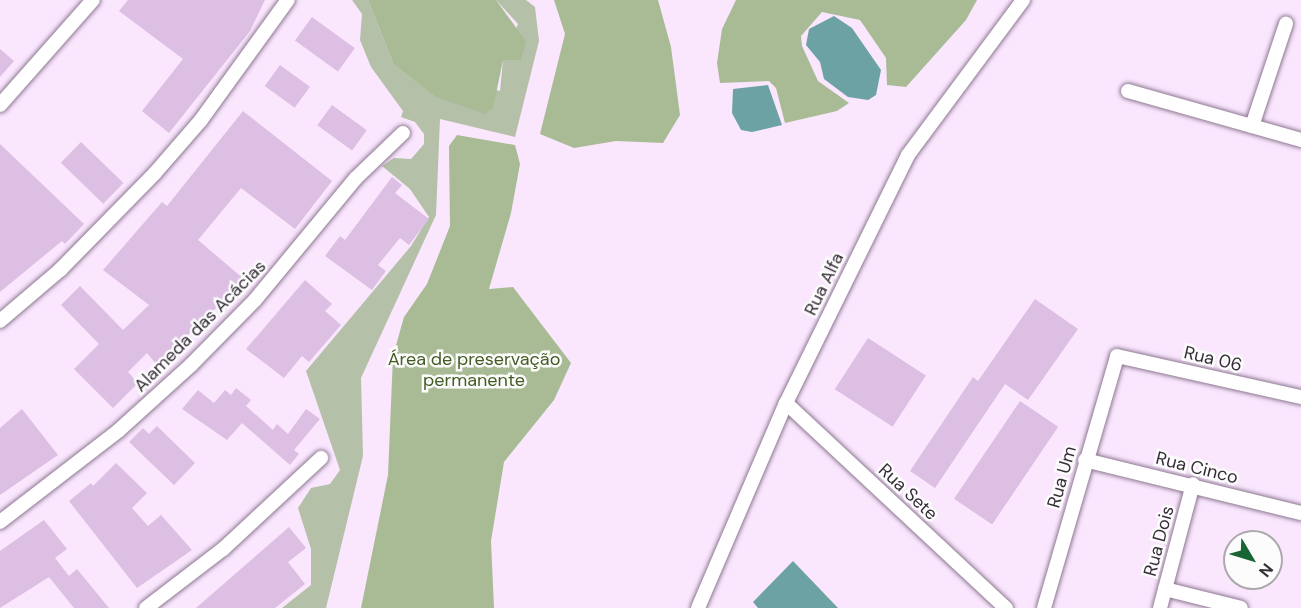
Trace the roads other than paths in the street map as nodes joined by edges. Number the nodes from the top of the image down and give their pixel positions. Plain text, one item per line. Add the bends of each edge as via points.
1 (93, 0) edge
2 (288, 0) edge
3 (1023, 0) edge
4 (1287, 24) dead end
5 (1128, 91) dead end
6 (0, 105) edge
7 (1252, 126) junction
8 (403, 133) dead end
9 (1301, 140) edge
10 (0, 321) edge
11 (1117, 356) joint
12 (1301, 397) edge
13 (786, 403) junction
14 (321, 458) dead end
15 (1085, 460) junction
16 (1193, 484) junction
17 (1301, 513) edge
18 (0, 522) edge
19 (1165, 590) junction
20 (146, 608) edge
21 (698, 608) edge
22 (1006, 608) edge
23 (1044, 608) edge
24 (1160, 608) edge
25 (1241, 608) edge

1 - 6 street
2 - 10 street via 201,120 155,173 60,270
3 - 13 street, Rua Alfa via 908,154
4 - 7 street
5 - 7 street
7 - 9 street
8 - 18 street, Alameda das Acácias via 356,178 262,292 191,365 118,431
11 - 12 street, Rua 06
11 - 15 street, Rua Um
13 - 21 street, Rua Alfa
13 - 22 street, Rua Sete
14 - 20 street via 223,549
15 - 16 street, Rua Cinco
15 - 23 street, Rua Um
16 - 17 street, Rua Cinco
16 - 19 street, Rua Dois
19 - 24 street, Rua Dois
19 - 25 street

